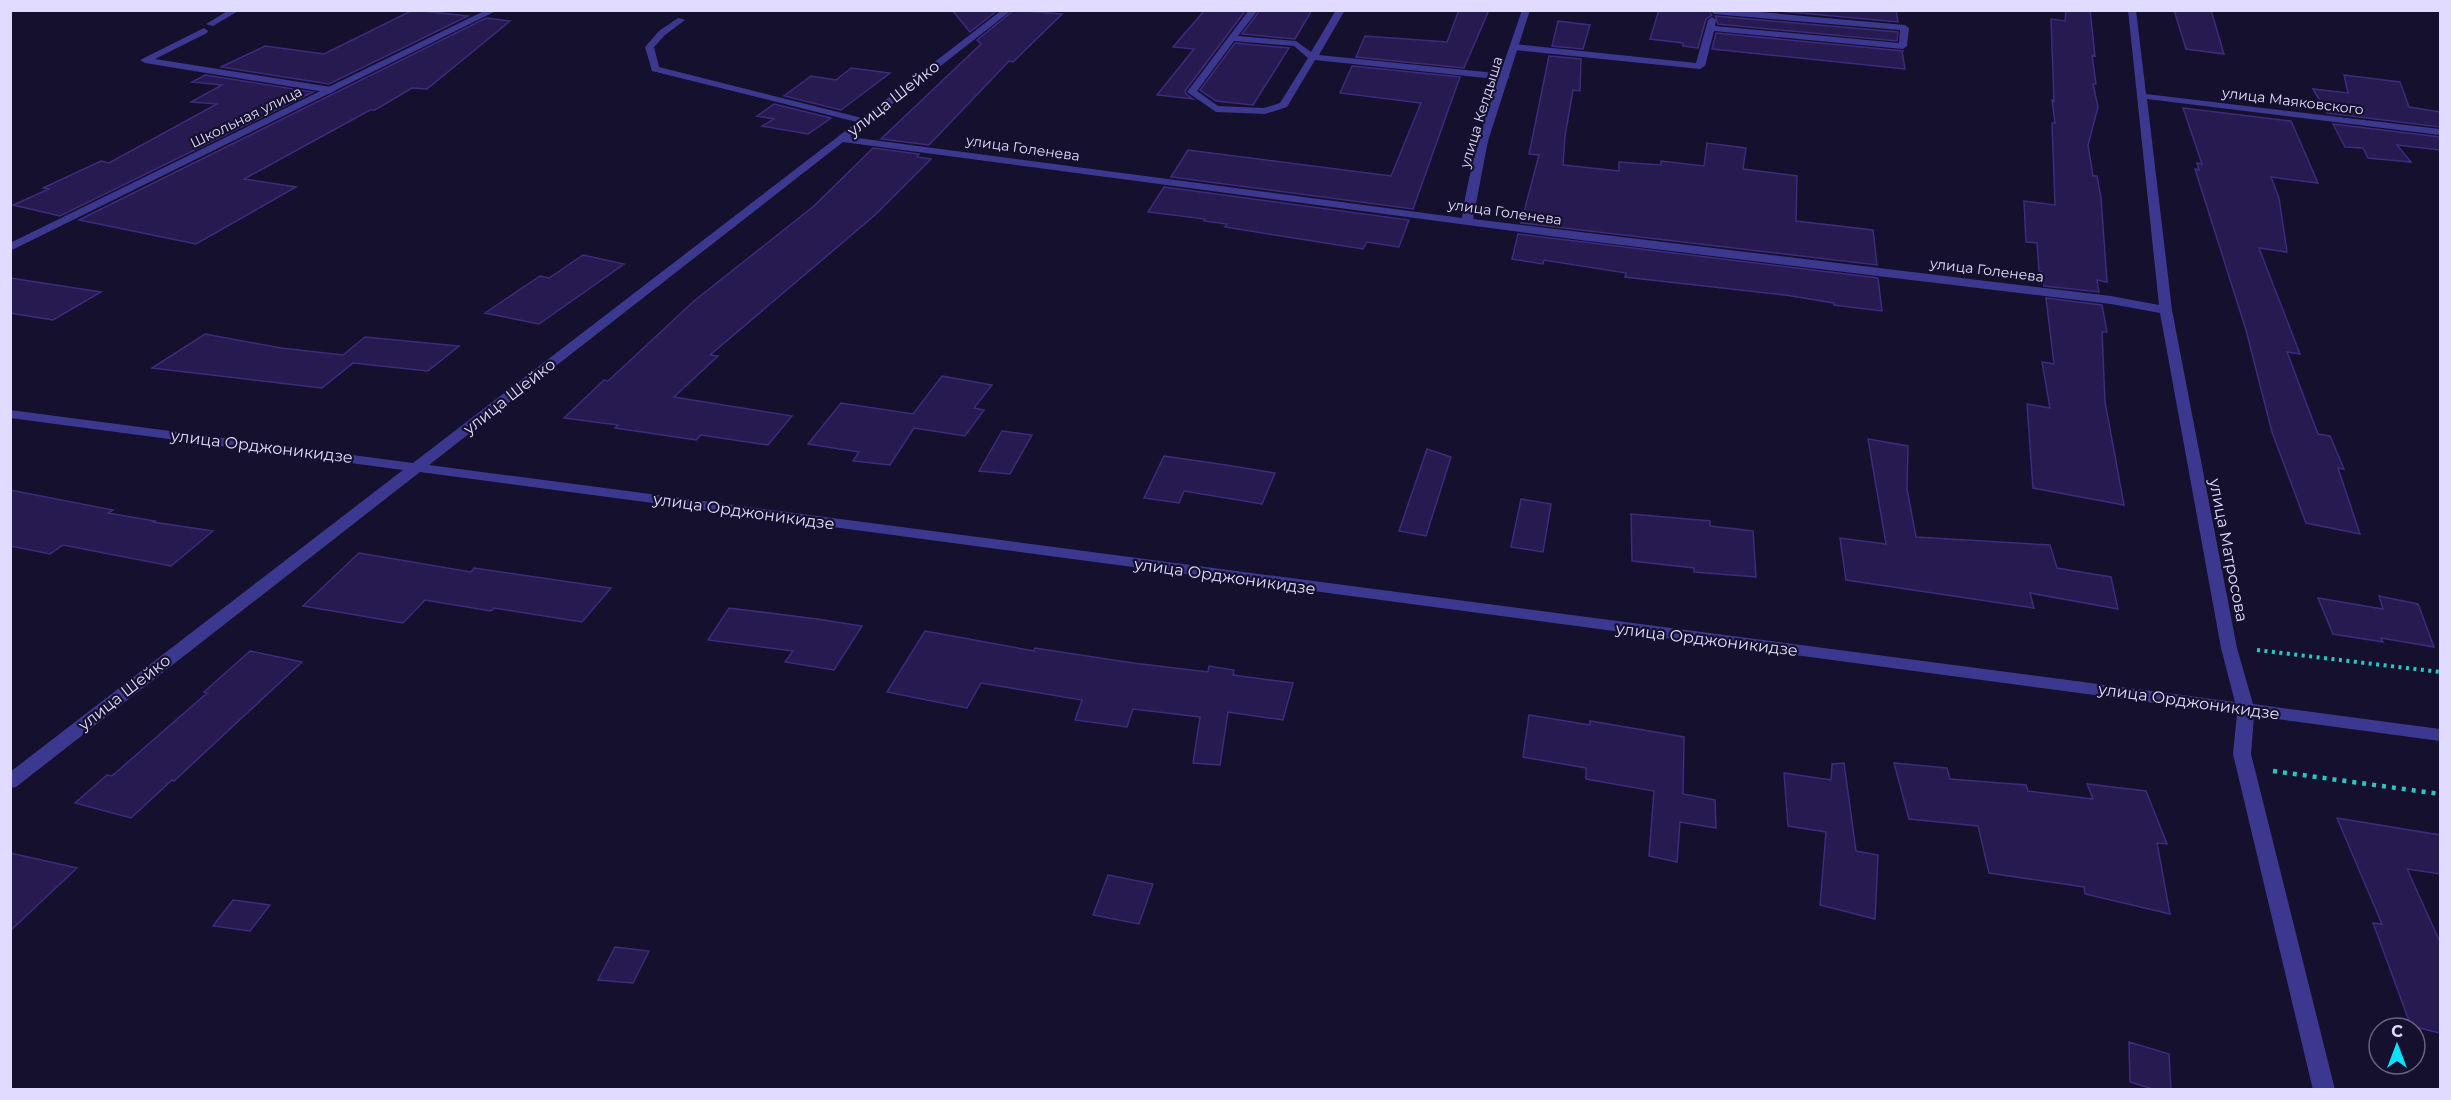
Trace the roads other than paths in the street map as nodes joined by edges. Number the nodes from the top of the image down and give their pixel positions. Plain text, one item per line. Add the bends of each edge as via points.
1 (236, 10) edge
2 (494, 10) edge
3 (1008, 10) edge
4 (1254, 10) edge
5 (1341, 10) edge
6 (1526, 10) edge
7 (2132, 10) edge
8 (1714, 11) edge
9 (681, 20) dead end
10 (1710, 28) junction
11 (1232, 38) junction
12 (1515, 47) junction
13 (1312, 57) junction
14 (1505, 77) junction
15 (331, 90) junction
16 (2142, 96) junction
17 (864, 121) junction
18 (2440, 132) edge
19 (840, 139) junction
20 (1467, 222) junction
21 (10, 248) edge
22 (2166, 310) junction
23 (10, 414) edge
24 (416, 467) junction
25 (2246, 710) junction
26 (2440, 735) edge
27 (10, 782) edge
28 (2324, 1089) edge

1 - 15 street via 145,60
2 - 15 street, Школьная улица
3 - 17 street, улица Шейко
4 - 11 street
5 - 13 street
6 - 12 street, улица Келдыша
7 - 16 street, улица Матросова
8 - 10 street
8 - 10 street via 1905,28 1903,46
9 - 17 street via 649,47 655,69
10 - 12 street via 1700,66
11 - 13 street via 1296,44
11 - 13 street via 1192,92 1216,109 1265,111 1284,105
12 - 14 street, улица Келдыша
13 - 14 street
14 - 20 street, улица Келдыша via 1486,134
15 - 21 street, Школьная улица
16 - 18 street, улица Маяковского
16 - 22 street, улица Матросова
17 - 19 street, улица Шейко
19 - 20 street, улица Голенева
19 - 24 street, улица Шейко
20 - 22 street, улица Голенева via 2111,300
22 - 25 street, улица Матросова via 2229,648
23 - 24 street, улица Орджоникидзе
24 - 25 street, улица Орджоникидзе
24 - 27 street, улица Шейко
25 - 26 street, улица Орджоникидзе
25 - 28 street, улица Матросова via 2242,754

